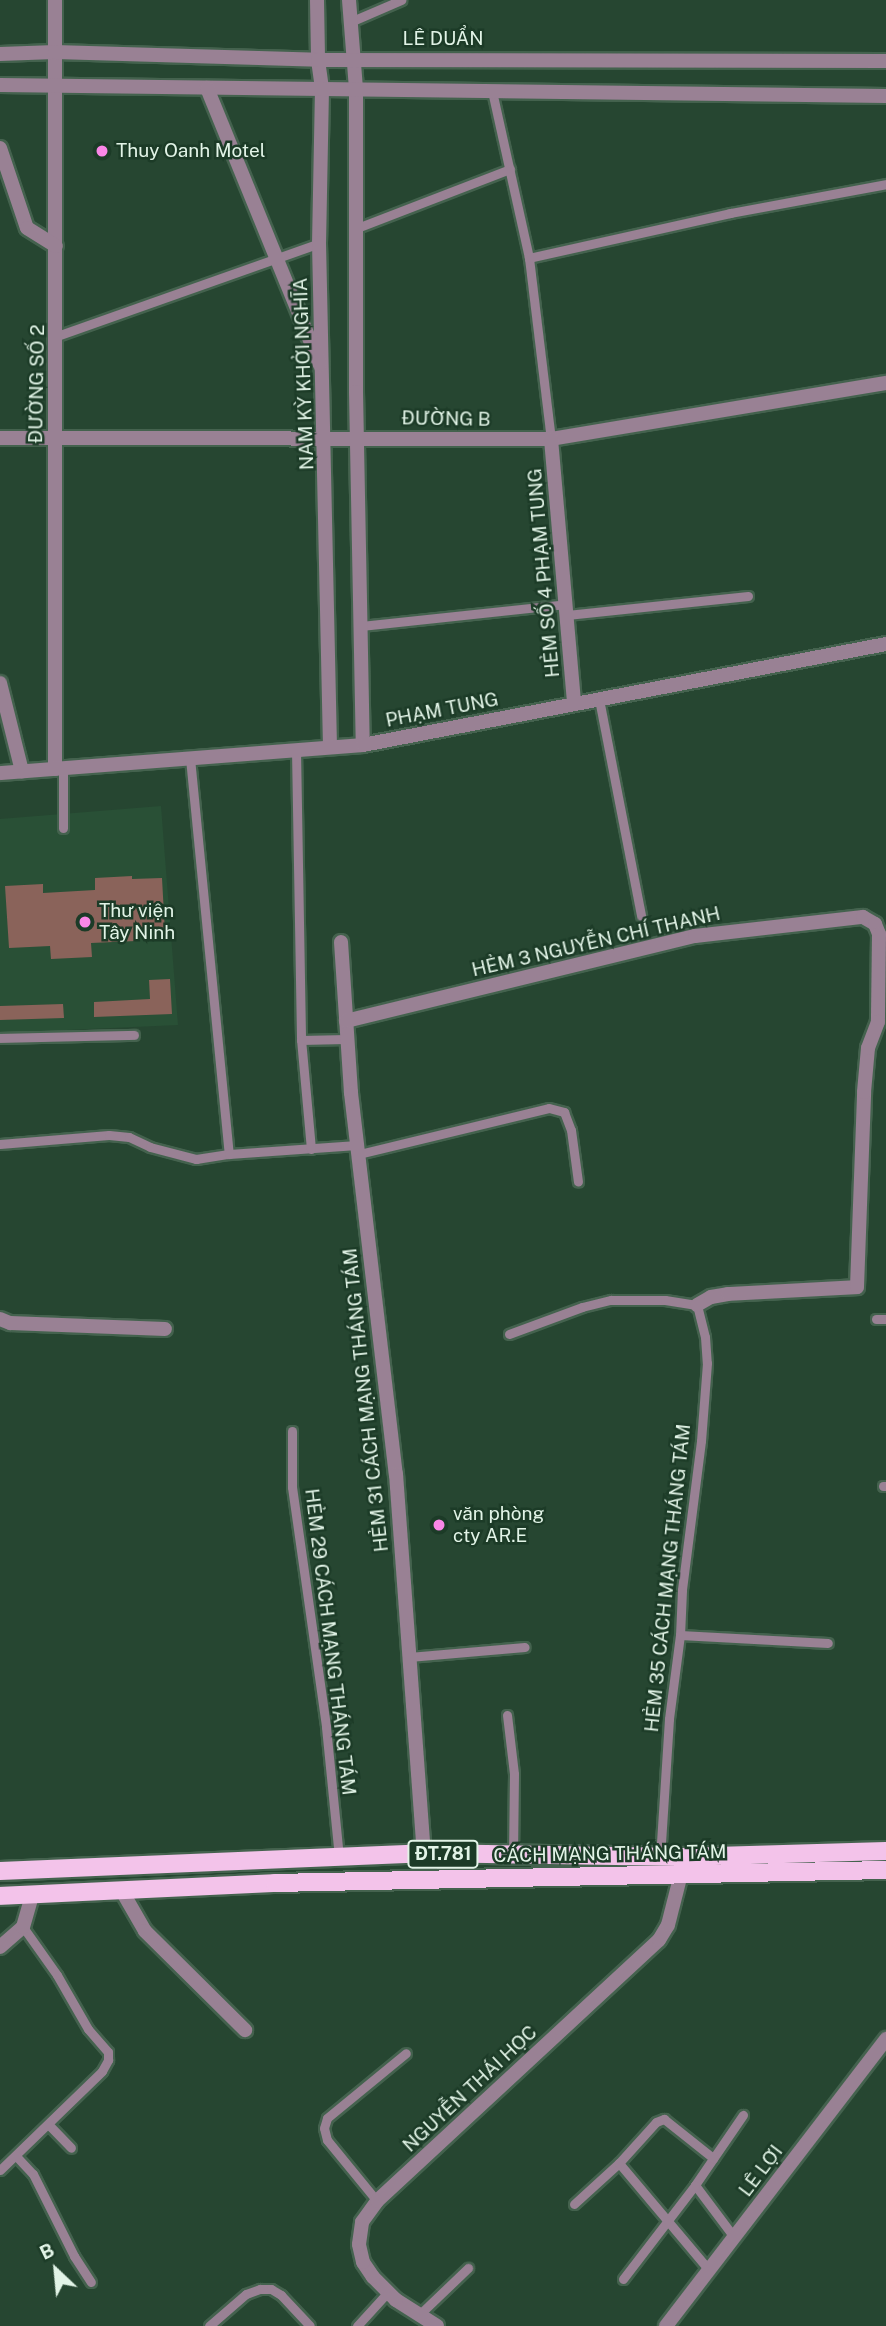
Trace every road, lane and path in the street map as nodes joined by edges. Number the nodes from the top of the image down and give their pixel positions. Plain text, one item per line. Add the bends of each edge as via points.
1 (55, 0) edge
2 (317, 0) edge
3 (349, 0) edge
4 (401, 0) edge
5 (350, 22) junction
6 (55, 52) junction
7 (0, 54) edge
8 (352, 58) junction
9 (318, 60) junction
10 (886, 61) edge
11 (0, 85) edge
12 (56, 86) junction
13 (207, 88) junction
14 (322, 89) junction
15 (356, 89) junction
16 (492, 91) junction
17 (886, 96) edge
18 (0, 148) edge
19 (510, 169) junction
20 (886, 184) edge
21 (357, 228) junction
22 (319, 243) junction
23 (56, 246) junction
24 (274, 258) junction
25 (529, 258) junction
26 (57, 336) junction
27 (323, 373) junction
28 (886, 383) edge
29 (357, 437) junction
30 (0, 438) edge
31 (325, 438) junction
32 (551, 439) junction
33 (55, 440) junction
34 (748, 596) dead end
35 (567, 610) junction
36 (361, 626) junction
37 (886, 644) edge
38 (0, 683) edge
39 (599, 699) junction
40 (575, 704) junction
41 (363, 745) junction
42 (330, 747) junction
43 (296, 750) junction
44 (190, 758) junction
45 (60, 769) junction
46 (22, 771) junction
47 (0, 773) edge
48 (63, 828) dead end
49 (641, 916) dead end
50 (341, 942) dead end
51 (346, 1021) junction
52 (882, 1023) edge
53 (134, 1035) dead end
54 (0, 1038) edge
55 (346, 1039) junction
56 (301, 1040) junction
57 (0, 1143) edge
58 (311, 1149) junction
59 (358, 1149) junction
60 (229, 1154) junction
61 (578, 1182) dead end
62 (697, 1305) junction
63 (0, 1319) edge
64 (165, 1329) dead end
65 (509, 1334) dead end
66 (292, 1431) dead end
67 (680, 1635) junction
68 (828, 1643) dead end
69 (525, 1647) dead end
70 (409, 1657) junction
71 (507, 1715) dead end
72 (886, 1851) edge
73 (424, 1853) junction
74 (513, 1855) junction
75 (339, 1857) junction
76 (660, 1857) junction
77 (681, 1866) junction
78 (120, 1867) junction
79 (886, 1870) edge
80 (0, 1871) edge
81 (33, 1871) junction
82 (340, 1881) junction
83 (122, 1891) junction
84 (0, 1896) edge
85 (32, 1896) junction
86 (23, 1927) junction
87 (0, 1947) edge
88 (245, 2030) dead end
89 (886, 2039) edge
90 (406, 2053) dead end
91 (743, 2115) dead end
92 (48, 2124) junction
93 (71, 2148) dead end
94 (16, 2156) junction
95 (713, 2158) junction
96 (619, 2163) junction
97 (0, 2170) edge
98 (695, 2185) junction
99 (377, 2201) junction
100 (574, 2204) dead end
101 (666, 2220) junction
102 (734, 2237) junction
103 (468, 2268) dead end
104 (709, 2270) junction
105 (623, 2279) dead end
106 (91, 2282) dead end
107 (387, 2294) junction
108 (419, 2315) junction
109 (209, 2326) edge
110 (310, 2326) edge
111 (357, 2326) edge
112 (437, 2326) edge
113 (666, 2326) edge

1 - 6 street, ĐƯỜNG SỐ 2
2 - 9 street, NAM KỲ KHỞI NGHĨA
3 - 5 street
4 - 5 lane
5 - 8 street
6 - 7 street, LÊ DUẨN
6 - 9 street, LÊ DUẨN
6 - 12 street, ĐƯỜNG SỐ 2
8 - 9 street, LÊ DUẨN
8 - 10 street, LÊ DUẨN
8 - 15 street
9 - 14 street, NAM KỲ KHỞI NGHĨA
11 - 12 street
12 - 13 street
12 - 23 street, ĐƯỜNG SỐ 2
13 - 14 street
13 - 24 street
14 - 15 street
14 - 22 street, NAM KỲ KHỞI NGHĨA
15 - 16 street
15 - 21 street
16 - 17 street
16 - 19 lane
18 - 23 street via 27,228
19 - 21 lane
19 - 25 lane
20 - 25 lane
21 - 29 street
22 - 24 lane
22 - 27 street, NAM KỲ KHỞI NGHĨA
23 - 26 street, ĐƯỜNG SỐ 2
24 - 26 lane
24 - 27 street
25 - 32 lane
26 - 33 street, ĐƯỜNG SỐ 2
27 - 31 street, NAM KỲ KHỞI NGHĨA
28 - 32 street, ĐƯỜNG B
29 - 31 street, ĐƯỜNG B
29 - 32 street, ĐƯỜNG B
29 - 36 street
30 - 33 street, ĐƯỜNG B
31 - 33 street, ĐƯỜNG B
31 - 42 street, NAM KỲ KHỞI NGHĨA
32 - 35 street, HẺM SỐ 4 PHẠM TUNG
33 - 45 street, ĐƯỜNG SỐ 2
34 - 35 lane
35 - 36 lane
35 - 40 street, HẺM SỐ 4 PHẠM TUNG
36 - 41 street
37 - 39 street, PHẠM TUNG
38 - 46 street
39 - 40 street, PHẠM TUNG
39 - 49 lane
40 - 41 street, PHẠM TUNG
41 - 42 street, PHẠM TUNG
42 - 43 street, PHẠM TUNG
43 - 44 street, PHẠM TUNG
43 - 56 lane
44 - 45 street, PHẠM TUNG
44 - 60 lane
45 - 46 street, PHẠM TUNG
45 - 48 lane
46 - 47 street, PHẠM TUNG
50 - 51 street, HẺM 31 CÁCH MẠNG THÁNG TÁM
51 - 52 street, HẺM 3 NGUYỄN CHÍ THANH via 695,936 863,917 875,924 880,934
51 - 55 street, HẺM 31 CÁCH MẠNG THÁNG TÁM
52 - 62 street via 867,1048 857,1287 728,1294
53 - 54 lane
55 - 56 lane
55 - 59 street, HẺM 31 CÁCH MẠNG THÁNG TÁM
56 - 58 lane
57 - 60 lane via 109,1135 196,1159
58 - 59 lane
58 - 60 lane
59 - 61 lane via 549,1108 564,1112
59 - 70 street, HẺM 31 CÁCH MẠNG THÁNG TÁM via 396,1474
62 - 65 lane via 611,1300
62 - 67 lane, HẺM 35 CÁCH MẠNG THÁNG TÁM via 707,1363
63 - 64 street
66 - 75 lane, HẺM 29 CÁCH MẠNG THÁNG TÁM via 292,1487
67 - 68 lane
67 - 76 lane, HẺM 35 CÁCH MẠNG THÁNG TÁM
69 - 70 lane
70 - 73 street, HẺM 31 CÁCH MẠNG THÁNG TÁM
71 - 74 lane via 514,1774
72 - 77 main road, CÁCH MẠNG THÁNG TÁM / ĐT.781
73 - 74 main road, CÁCH MẠNG THÁNG TÁM / ĐT.781
73 - 75 main road, CÁCH MẠNG THÁNG TÁM / ĐT.781
74 - 76 main road, CÁCH MẠNG THÁNG TÁM / ĐT.781
75 - 78 main road, CÁCH MẠNG THÁNG TÁM / ĐT.781
75 - 82 main road
76 - 77 main road, CÁCH MẠNG THÁNG TÁM / ĐT.781
77 - 79 main road, CÁCH MẠNG THÁNG TÁM / ĐT.781
77 - 82 main road, CÁCH MẠNG THÁNG TÁM / ĐT.781
77 - 99 street, NGUYỄN THÁI HỌC via 668,1925 659,1940
78 - 81 main road, CÁCH MẠNG THÁNG TÁM / ĐT.781
78 - 83 main road
80 - 81 main road, CÁCH MẠNG THÁNG TÁM / ĐT.781
81 - 85 main road
82 - 83 main road, CÁCH MẠNG THÁNG TÁM / ĐT.781
83 - 85 main road, CÁCH MẠNG THÁNG TÁM / ĐT.781
83 - 88 street via 145,1931
84 - 85 main road, CÁCH MẠNG THÁNG TÁM / ĐT.781
85 - 86 street
86 - 87 street
86 - 92 lane via 108,2052 102,2071
89 - 102 street, LÊ LỢI
90 - 99 lane via 327,2118 324,2128 327,2140
91 - 95 lane
92 - 93 lane
92 - 94 lane
94 - 97 lane
94 - 106 lane via 33,2174
95 - 96 lane via 664,2119
95 - 98 lane
96 - 100 lane
96 - 101 lane
98 - 101 lane
98 - 102 lane
99 - 107 street, NGUYỄN THÁI HỌC via 362,2222 359,2244 363,2262
101 - 104 lane
101 - 105 lane
102 - 104 street, LÊ LỢI
103 - 108 lane
104 - 113 street, LÊ LỢI
107 - 108 street, NGUYỄN THÁI HỌC
107 - 111 lane
108 - 112 street, NGUYỄN THÁI HỌC
109 - 110 lane via 246,2294 271,2289

